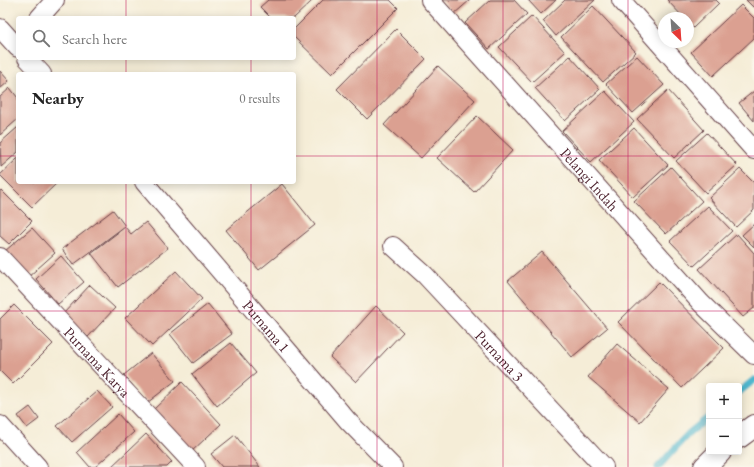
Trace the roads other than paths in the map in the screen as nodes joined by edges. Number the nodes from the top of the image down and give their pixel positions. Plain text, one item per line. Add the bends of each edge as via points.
1 (56, 0) edge
2 (430, 0) edge
3 (621, 0) edge
4 (41, 16) edge
5 (0, 28) edge
6 (16, 44) edge
7 (30, 60) edge
8 (40, 72) edge
9 (754, 150) edge
10 (146, 184) edge
11 (393, 246) dead end
12 (0, 257) edge
13 (752, 353) edge
14 (0, 425) edge
15 (754, 426) edge
16 (742, 435) edge
17 (717, 455) edge
18 (598, 462) edge
19 (38, 467) edge
20 (196, 467) edge
21 (394, 467) edge
22 (705, 467) edge

1 - 4 street
2 - 13 street, Pelangi Indah via 701,304
3 - 9 street
5 - 6 street
7 - 8 street
10 - 21 street, Purnama 1 via 348,420
11 - 18 street, Purnama 3 via 425,275
12 - 20 street, Purnama Karya
14 - 19 street
15 - 16 street
17 - 22 street

